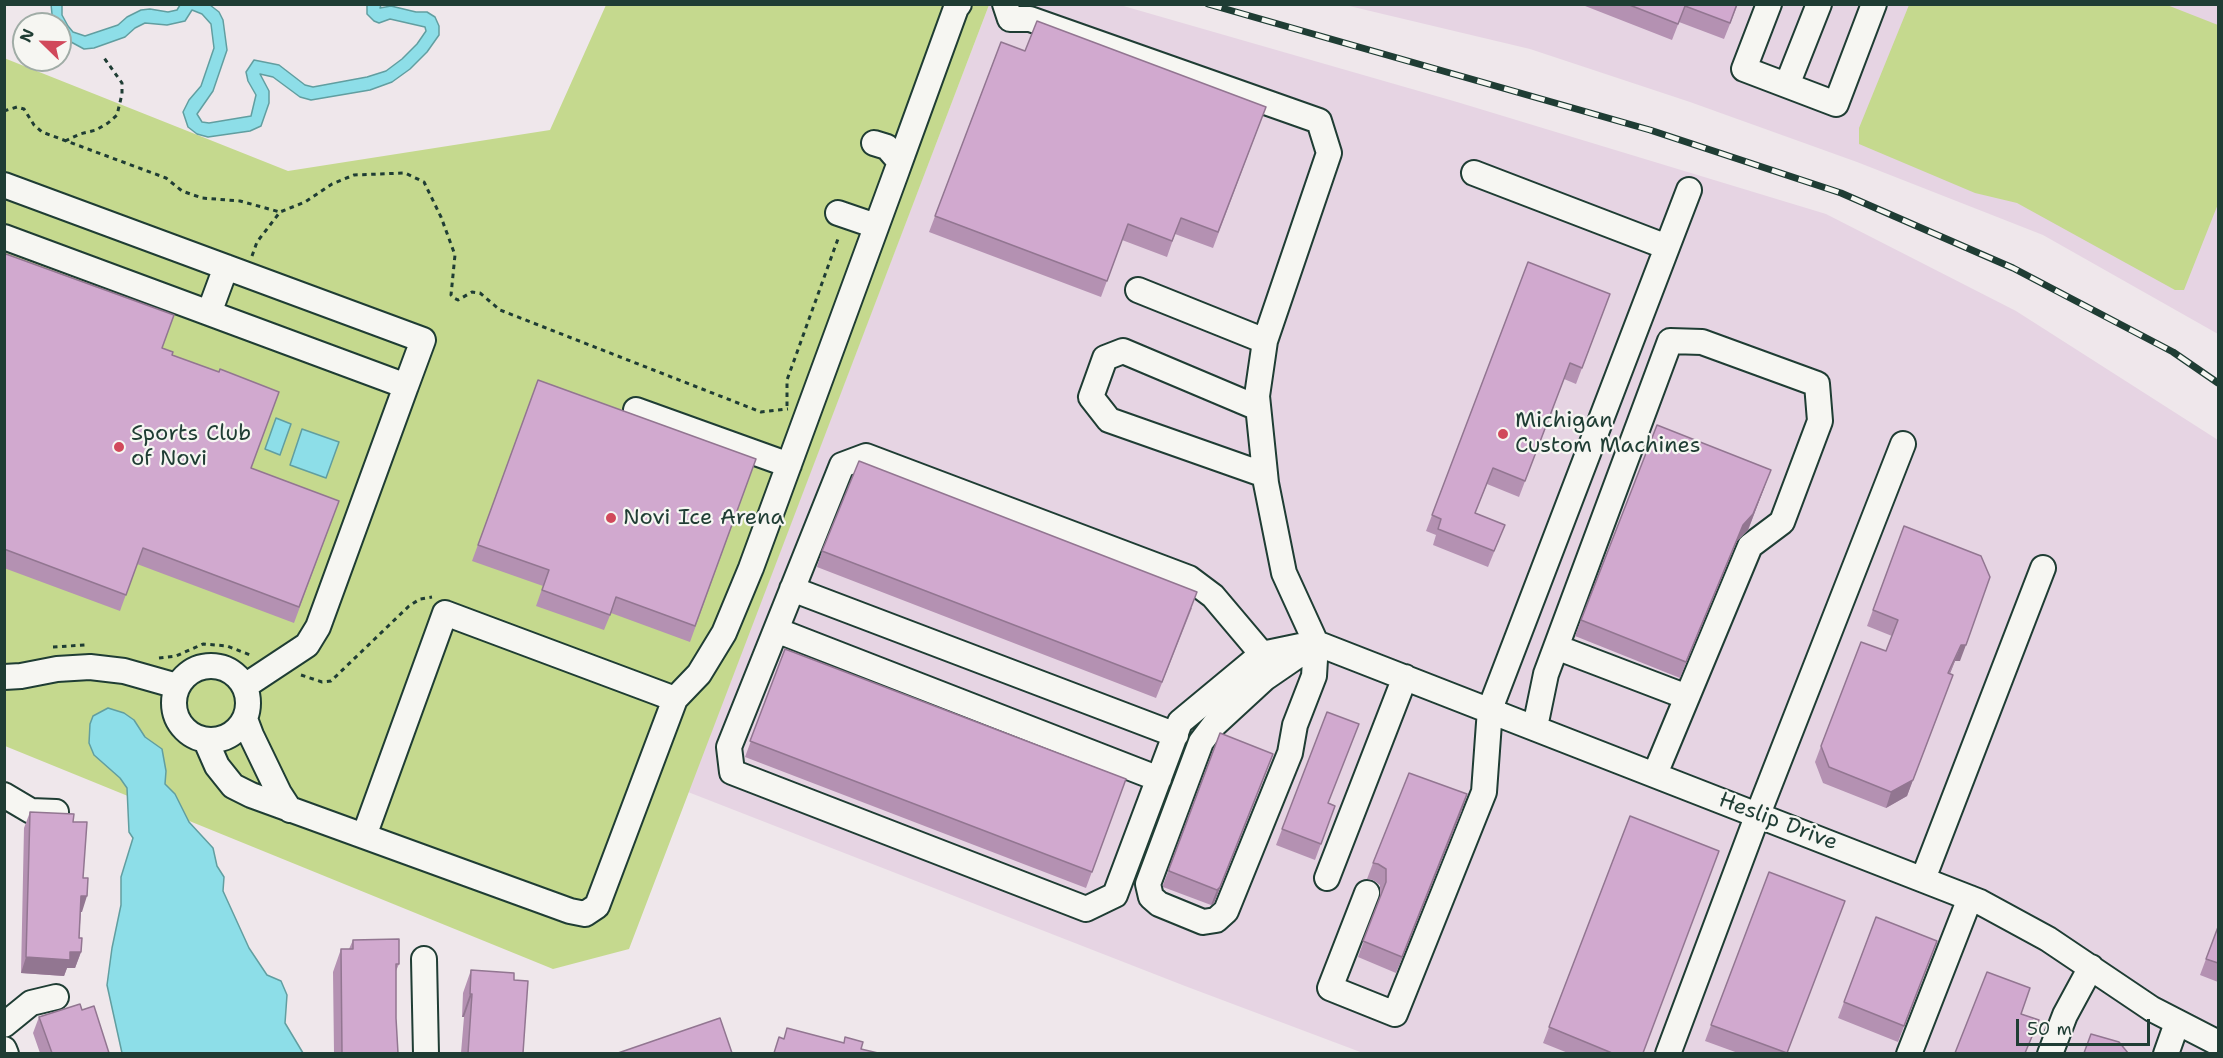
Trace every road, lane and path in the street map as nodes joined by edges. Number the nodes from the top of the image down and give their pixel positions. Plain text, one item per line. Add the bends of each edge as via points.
1 (959, 4) edge
2 (1005, 4) edge
3 (1768, 4) edge
4 (1820, 4) edge
5 (1874, 4) edge
6 (102, 55) dead end
7 (1787, 85) junction
8 (4, 111) edge
9 (65, 141) junction
10 (1474, 173) dead end
11 (4, 185) edge
12 (1689, 190) dead end
13 (279, 212) junction
14 (839, 223) joint
15 (876, 226) junction
16 (4, 237) edge
17 (1667, 247) junction
18 (236, 271) junction
19 (1138, 290) dead end
20 (209, 313) junction
21 (1265, 341) junction
22 (406, 386) junction
23 (1258, 408) junction
24 (788, 409) junction
25 (636, 410) dead end
26 (789, 414) dead end
27 (1903, 444) dead end
28 (789, 465) junction
29 (1265, 475) junction
30 (2043, 568) dead end
31 (792, 589) junction
32 (442, 598) dead end
33 (776, 630) junction
34 (1316, 643) junction
35 (88, 645) dead end
36 (51, 647) dead end
37 (1556, 647) junction
38 (1262, 654) junction
39 (151, 656) dead end
40 (276, 666) junction
41 (4, 677) edge
42 (1405, 677) junction
43 (177, 686) junction
44 (244, 686) junction
45 (1687, 697) junction
46 (675, 699) junction
47 (1490, 709) junction
48 (245, 719) junction
49 (1534, 727) junction
50 (1176, 735) junction
51 (206, 741) junction
52 (1655, 774) junction
53 (1159, 779) junction
54 (7, 805) edge
55 (290, 810) junction
56 (56, 812) edge
57 (1758, 814) junction
58 (364, 837) junction
59 (1328, 878) dead end
60 (1923, 879) junction
61 (1367, 893) dead end
62 (1970, 898) junction
63 (424, 958) dead end
64 (2091, 967) junction
65 (56, 997) dead end
66 (2177, 1023) junction
67 (4, 1026) edge
68 (2218, 1044) edge
69 (4, 1049) edge
70 (6, 1053) edge
71 (426, 1053) edge
72 (1668, 1053) edge
73 (1909, 1053) edge
74 (2050, 1053) edge
75 (2166, 1053) edge

1 - 15 street via 889,146
2 - 21 street via 1010,19 1030,18 1319,121 1329,153
3 - 7 street via 1744,69
4 - 7 street
5 - 7 street via 1836,104
6 - 9 path via 122,82 117,115 96,130
8 - 9 path via 24,109 42,132
9 - 13 path via 166,178 182,191 202,198 240,201
10 - 17 street
11 - 18 street
12 - 17 street
13 - 18 path
13 - 24 path via 354,175 405,173 424,182 441,217 455,255 451,295 454,298 480,293 500,310 761,412
14 - 15 street
14 - 24 path via 787,380
15 - 28 street
16 - 20 street
17 - 47 street
18 - 20 street
18 - 22 street via 423,340
19 - 21 street
20 - 22 street
21 - 23 street
22 - 40 street via 318,627 307,645
23 - 29 street
23 - 29 street via 1123,351 1106,358 1091,396 1109,420
24 - 26 path
25 - 28 street
27 - 57 street
28 - 46 street via 724,633 699,674
29 - 34 street via 1284,573
30 - 60 street
31 - 33 street
31 - 38 street via 842,465 866,456 1189,578 1213,596
31 - 50 street
32 - 40 path via 420,599 409,606 331,681
33 - 53 street
33 - 53 street via 729,747 732,772 744,777 1086,909 1115,895
34 - 34 street via 1265,678 1201,742 1148,884 1151,897 1159,904 1203,922 1216,920 1226,911 1290,753 1295,725 1314,675
34 - 38 street
34 - 42 street, Heslip Drive
35 - 36 path
37 - 45 street
37 - 45 street via 1670,341 1702,342 1817,384 1820,421 1782,522 1750,546
37 - 49 street
38 - 50 street via 1180,722
39 - 40 path via 176,656 203,644 216,645
40 - 44 street
41 - 43 street via 90,667 124,671
42 - 47 street, Heslip Drive
42 - 59 street
43 - 44 street via 191,671 211,665 231,671
43 - 51 street via 173,700 181,727
44 - 48 street via 249,702
45 - 52 street
46 - 58 street via 597,906 585,914
46 - 58 street via 445,613
47 - 49 street, Heslip Drive
47 - 61 street via 1484,792 1395,1014 1330,988
48 - 51 street via 236,732 222,740
48 - 55 street
49 - 52 street, Heslip Drive
50 - 53 street
51 - 55 street via 217,766 233,786
52 - 57 street, Heslip Drive
54 - 56 street
55 - 58 street
57 - 60 street, Heslip Drive
57 - 72 street
60 - 62 street, Heslip Drive
62 - 64 street, Heslip Drive via 2048,939
62 - 73 street
63 - 71 street
64 - 66 street, Heslip Drive
64 - 74 street
65 - 67 street via 31,1003
66 - 68 street, Heslip Drive
66 - 75 street
69 - 70 street

